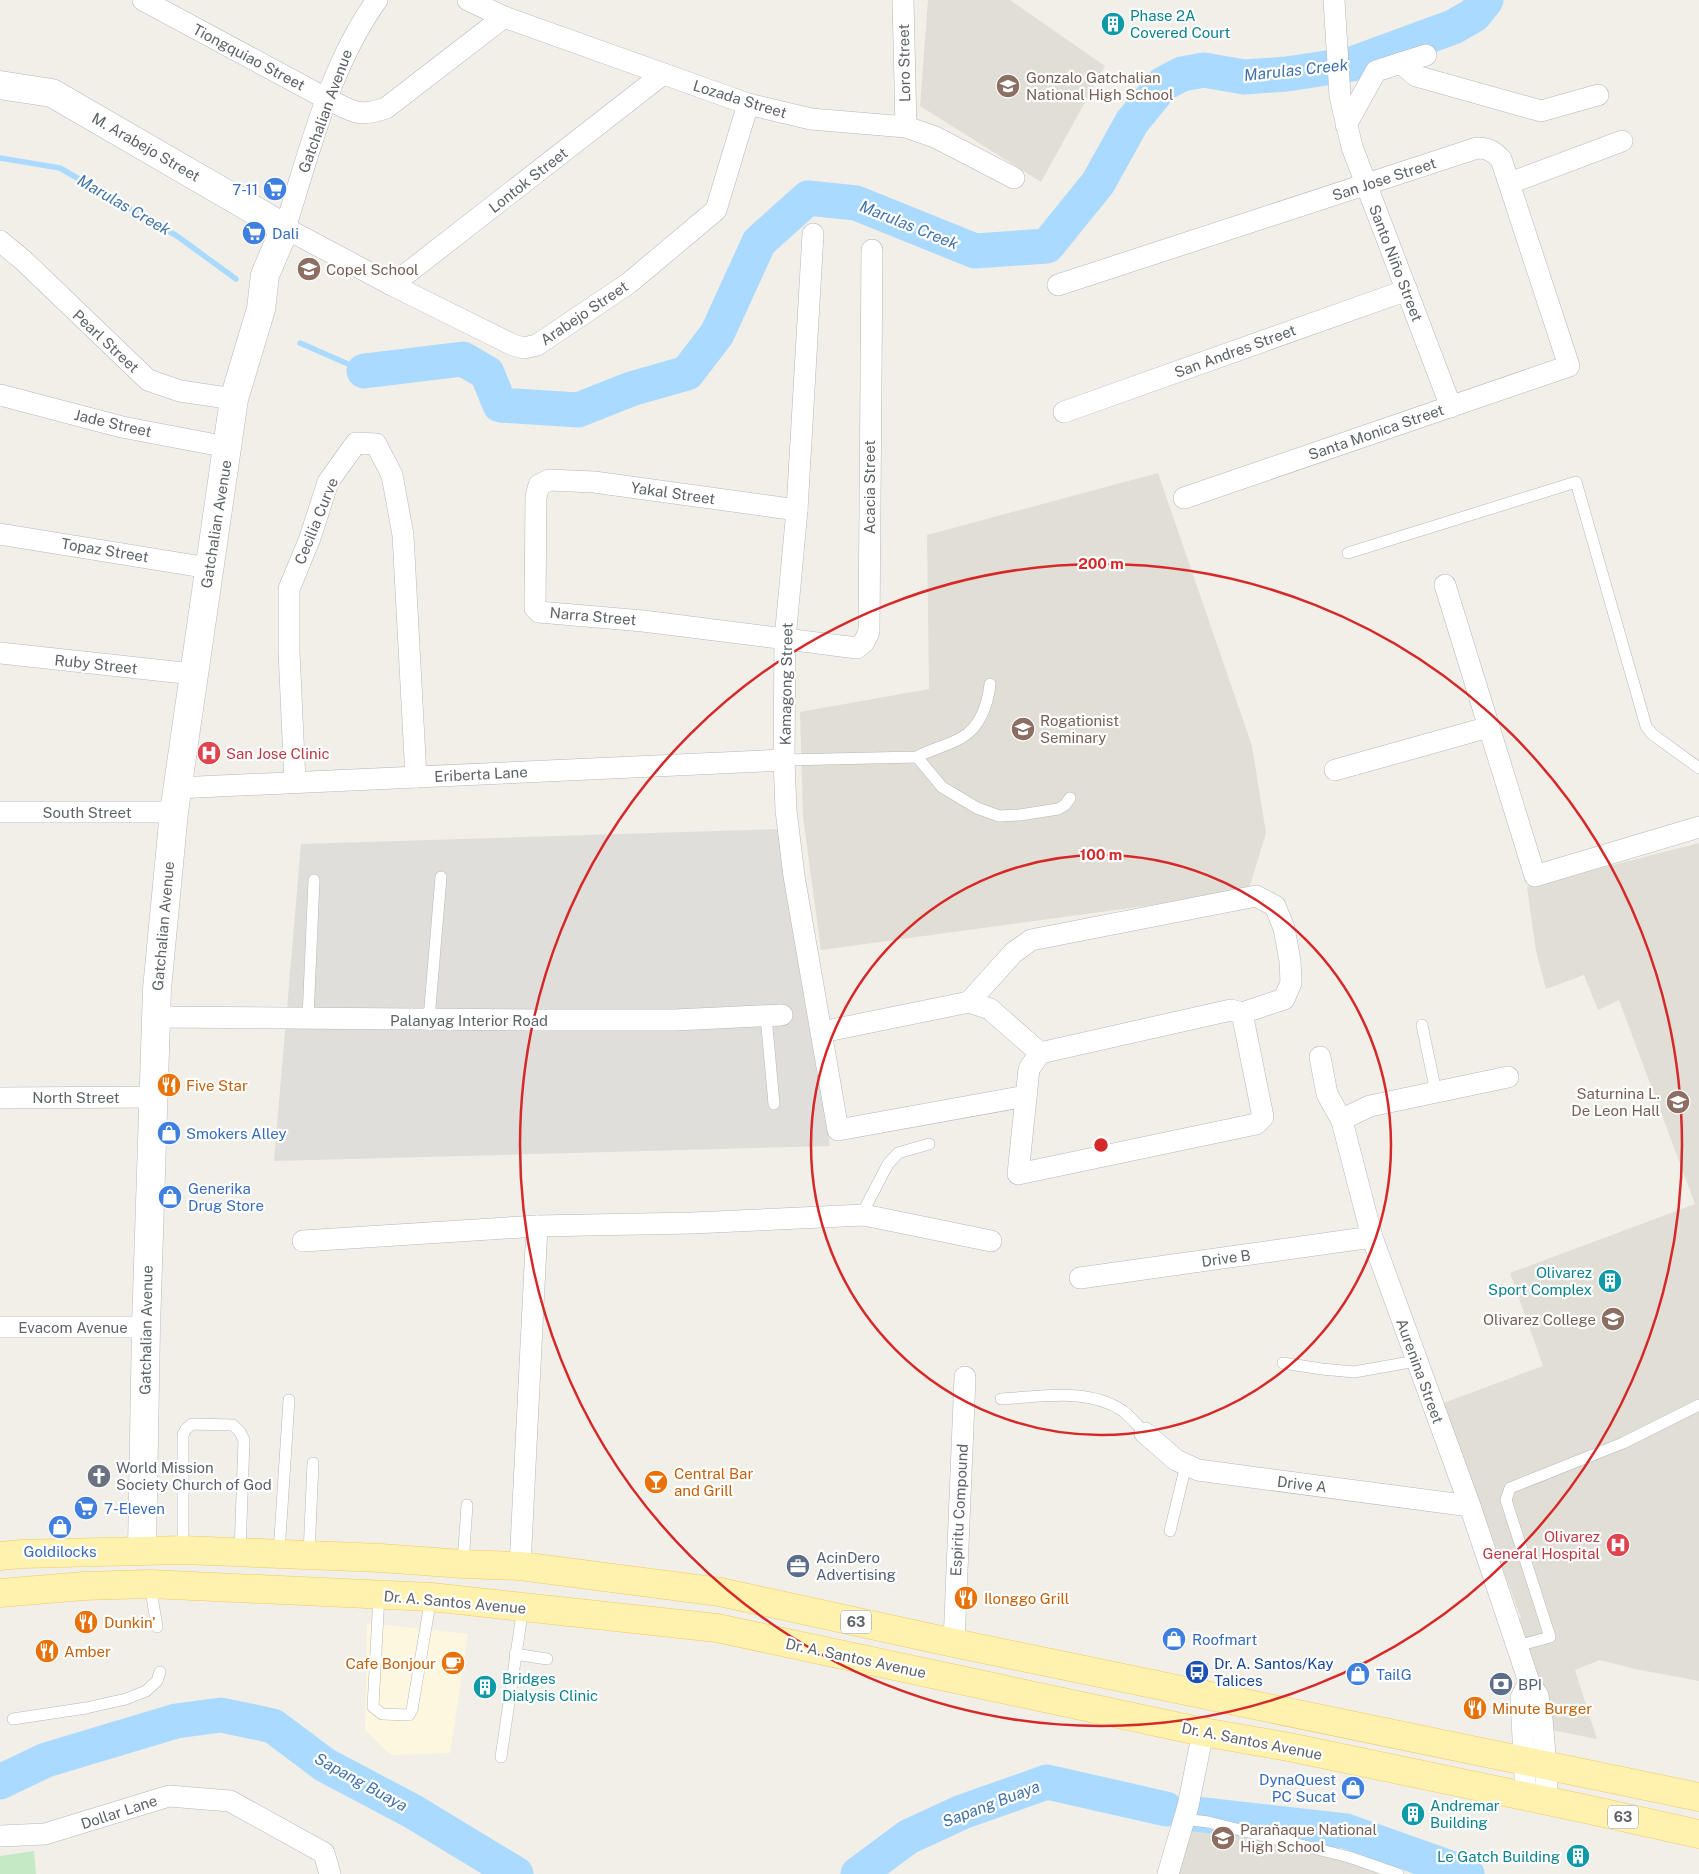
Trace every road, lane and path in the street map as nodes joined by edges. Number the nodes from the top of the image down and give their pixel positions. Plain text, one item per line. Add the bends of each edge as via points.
1 (143, 0) edge
2 (377, 0) edge
3 (468, 0) edge
4 (903, 0) edge
5 (1334, 0) edge
6 (504, 17) junction
7 (1426, 55) dead end
8 (1401, 63) junction
9 (663, 74) junction
10 (0, 85) edge
11 (1598, 95) dead end
12 (327, 99) junction
13 (748, 104) junction
14 (1346, 125) junction
15 (906, 127) junction
16 (1622, 142) dead end
17 (1014, 178) dead end
18 (1510, 183) junction
19 (1367, 184) junction
20 (286, 228) junction
21 (813, 234) dead end
22 (0, 241) edge
23 (872, 250) dead end
24 (392, 285) junction
25 (1058, 286) dead end
26 (1407, 290) junction
27 (1569, 366) joint
28 (0, 395) edge
29 (234, 399) junction
30 (1451, 407) junction
31 (1064, 412) dead end
32 (228, 447) junction
33 (549, 480) joint
34 (1184, 498) dead end
35 (797, 510) junction
36 (0, 534) edge
37 (1348, 554) dead end
38 (209, 568) junction
39 (1445, 585) dead end
40 (785, 639) junction
41 (0, 654) edge
42 (193, 674) junction
43 (990, 684) dead end
44 (1490, 727) junction
45 (917, 757) junction
46 (784, 760) junction
47 (1699, 768) edge
48 (1335, 770) dead end
49 (416, 777) junction
50 (295, 782) junction
51 (1070, 798) dead end
52 (175, 800) junction
53 (0, 812) edge
54 (1699, 827) edge
55 (441, 878) dead end
56 (314, 880) dead end
57 (969, 1002) junction
58 (1242, 1013) junction
59 (774, 1016) joint
60 (156, 1017) junction
61 (308, 1018) junction
62 (429, 1020) junction
63 (1422, 1025) dead end
64 (822, 1032) junction
65 (1040, 1053) junction
66 (1320, 1057) dead end
67 (1508, 1077) dead end
68 (1436, 1092) junction
69 (1026, 1096) junction
70 (153, 1097) junction
71 (0, 1098) edge
72 (774, 1104) dead end
73 (1342, 1121) junction
74 (929, 1144) dead end
75 (864, 1215) junction
76 (537, 1226) junction
77 (1372, 1237) junction
78 (303, 1241) dead end
79 (991, 1241) dead end
80 (1080, 1278) dead end
81 (0, 1327) edge
82 (146, 1327) junction
83 (1416, 1361) junction
84 (1283, 1363) dead end
85 (965, 1377) dead end
86 (1001, 1399) dead end
87 (289, 1400) dead end
88 (1699, 1405) edge
89 (1145, 1433) joint
90 (312, 1464) dead end
91 (1186, 1465) junction
92 (467, 1505) dead end
93 (1470, 1506) junction
94 (1170, 1531) dead end
95 (142, 1550) junction
96 (183, 1550) junction
97 (240, 1551) junction
98 (279, 1553) junction
99 (309, 1554) junction
100 (0, 1556) edge
101 (463, 1564) junction
102 (520, 1566) junction
103 (150, 1584) junction
104 (665, 1585) junction
105 (0, 1593) edge
106 (379, 1595) junction
107 (431, 1597) junction
108 (523, 1607) junction
109 (663, 1623) junction
110 (157, 1627) dead end
111 (954, 1643) junction
112 (1517, 1646) junction
113 (515, 1654) junction
114 (547, 1659) dead end
115 (160, 1672) dead end
116 (12, 1719) dead end
117 (1203, 1732) junction
118 (501, 1756) dead end
119 (1536, 1763) junction
120 (1699, 1797) edge
121 (1536, 1799) junction
122 (1184, 1818) junction
123 (1699, 1834) edge
124 (0, 1836) edge
125 (330, 1874) edge
126 (1168, 1874) edge
127 (1398, 1874) edge

1 - 12 street, Tiongquiao Street
2 - 12 street, Gatchalian Avenue via 344,55
3 - 6 street, Lozada Street
4 - 15 street, Loro Street
5 - 14 street, Santo Niño Street via 1340,96
6 - 9 street, Lozada Street
6 - 12 street, Tiongquiao Street via 386,108 368,114 355,112
7 - 8 street
8 - 11 street via 1416,76 1541,111
8 - 14 street via 1376,71
9 - 13 street, Lozada Street
9 - 24 street, Lontok Street
10 - 20 street, M. Arabejo Street via 52,93
12 - 20 street, Gatchalian Avenue
13 - 15 street, Lozada Street via 812,119
13 - 24 street, Arabejo Street via 716,210 628,283 537,346 524,348 513,345
14 - 19 street, Santo Niño Street
15 - 17 street, Lozada Street via 934,137
16 - 18 street
18 - 19 street, San Jose Street via 1501,159 1494,152 1477,148
18 - 27 street, San Jose Street via 1564,339
19 - 25 street, San Jose Street
19 - 26 street, Santo Niño Street
20 - 24 street, Arabejo Street
20 - 29 street, Gatchalian Avenue via 277,277 261,309
21 - 35 street, Kamagong Street
22 - 29 street, Pearl Street via 148,380 180,391
23 - 40 street, Acacia Street via 869,632 857,648
26 - 30 street, Santo Niño Street
26 - 31 street, San Andres Street
27 - 30 street, Santa Monica Street
28 - 32 street, Jade Street via 122,427
29 - 32 street, Gatchalian Avenue
30 - 34 street, Santa Monica Street
32 - 38 street, Gatchalian Avenue
33 - 35 street, Yakal Street via 594,482
33 - 40 street, Narra Street via 539,485 536,497 534,604 539,612
35 - 40 street, Kamagong Street
36 - 38 street, Topaz Street
37 - 47 lane via 1576,482 1646,726 1652,734
38 - 42 street, Gatchalian Avenue
39 - 44 street
40 - 46 street, Kamagong Street
41 - 42 street, Ruby Street
42 - 52 street, Gatchalian Avenue
43 - 45 lane via 983,714 974,727 962,738
44 - 48 street
44 - 54 street via 1535,876
45 - 46 lane
45 - 51 lane via 942,787 977,808 999,816 1058,810
46 - 49 street, Eriberta Lane
46 - 64 street, Kamagong Street via 794,876
49 - 50 street, Eriberta Lane
49 - 50 street, Cecilia Curve via 403,535 392,475 376,444 356,443 328,482 289,589
50 - 52 street, Eriberta Lane
52 - 53 street, South Street
52 - 60 street, Gatchalian Avenue
55 - 62 lane
56 - 61 lane
57 - 58 street via 1013,953 1031,940 1256,896 1275,906 1284,928 1291,983 1284,999
57 - 64 street
57 - 65 street via 990,1009
58 - 65 street via 1231,1010
58 - 69 street via 1263,1117 1256,1124 1018,1174
59 - 62 street, Palanyag Interior Road via 675,1020
59 - 72 lane
60 - 61 street, Palanyag Interior Road
60 - 70 street, Gatchalian Avenue
61 - 62 street, Palanyag Interior Road
63 - 68 lane
64 - 69 street, Kamagong Street via 838,1130
65 - 69 street via 1029,1069
66 - 73 street, Aurenina Street via 1327,1094
67 - 68 street
68 - 73 street via 1370,1106
70 - 71 street, North Street
70 - 82 street, Gatchalian Avenue
73 - 77 street, Aurenina Street
74 - 75 lane via 893,1158
75 - 76 street
75 - 79 street
76 - 78 street
76 - 102 street
77 - 80 street, Drive B
77 - 83 street, Aurenina Street
81 - 82 street, Evacom Avenue
82 - 95 street, Gatchalian Avenue
83 - 84 lane via 1354,1372
83 - 93 street, Aurenina Street
85 - 111 street, Espiritu Compound
86 - 89 lane via 1080,1396 1100,1400 1123,1412
87 - 98 lane
88 - 112 lane via 1628,1441 1510,1488 1506,1500 1550,1637
89 - 91 street, Drive A
90 - 99 lane
91 - 93 street, Drive A via 1198,1470
91 - 94 lane
92 - 101 lane
93 - 112 street, Aurenina Street
95 - 96 main road, 63
95 - 100 main road, 63
96 - 97 main road, 63
96 - 97 lane via 183,1435 192,1424 225,1424 233,1425 244,1440
97 - 98 main road, 63
98 - 99 main road, 63
99 - 101 main road, 63
101 - 102 main road, 63
102 - 104 main road, 63
103 - 105 main road, Dr. A. Santos Avenue / 63
103 - 106 main road, Dr. A. Santos Avenue / 63
103 - 110 lane
104 - 109 main road
104 - 111 main road, 63 via 720,1592
106 - 107 main road, Dr. A. Santos Avenue / 63
106 - 107 lane via 373,1707 382,1714 408,1715 412,1710
107 - 108 main road, Dr. A. Santos Avenue / 63
108 - 109 main road, Dr. A. Santos Avenue / 63
108 - 113 lane
109 - 117 main road, Dr. A. Santos Avenue / 63 via 717,1628
111 - 119 main road, 63
112 - 119 street, Aurenina Street via 1529,1682 1538,1696
113 - 114 lane
113 - 118 lane
115 - 116 lane via 146,1691 126,1699
117 - 121 main road, Dr. A. Santos Avenue / 63
117 - 122 street
119 - 120 main road, 63
119 - 121 street, Aurenina Street
121 - 123 main road, Dr. A. Santos Avenue / 63
122 - 126 street
122 - 127 lane via 1349,1857
124 - 125 street, Dollar Lane via 45,1834 169,1796 230,1802 324,1853

